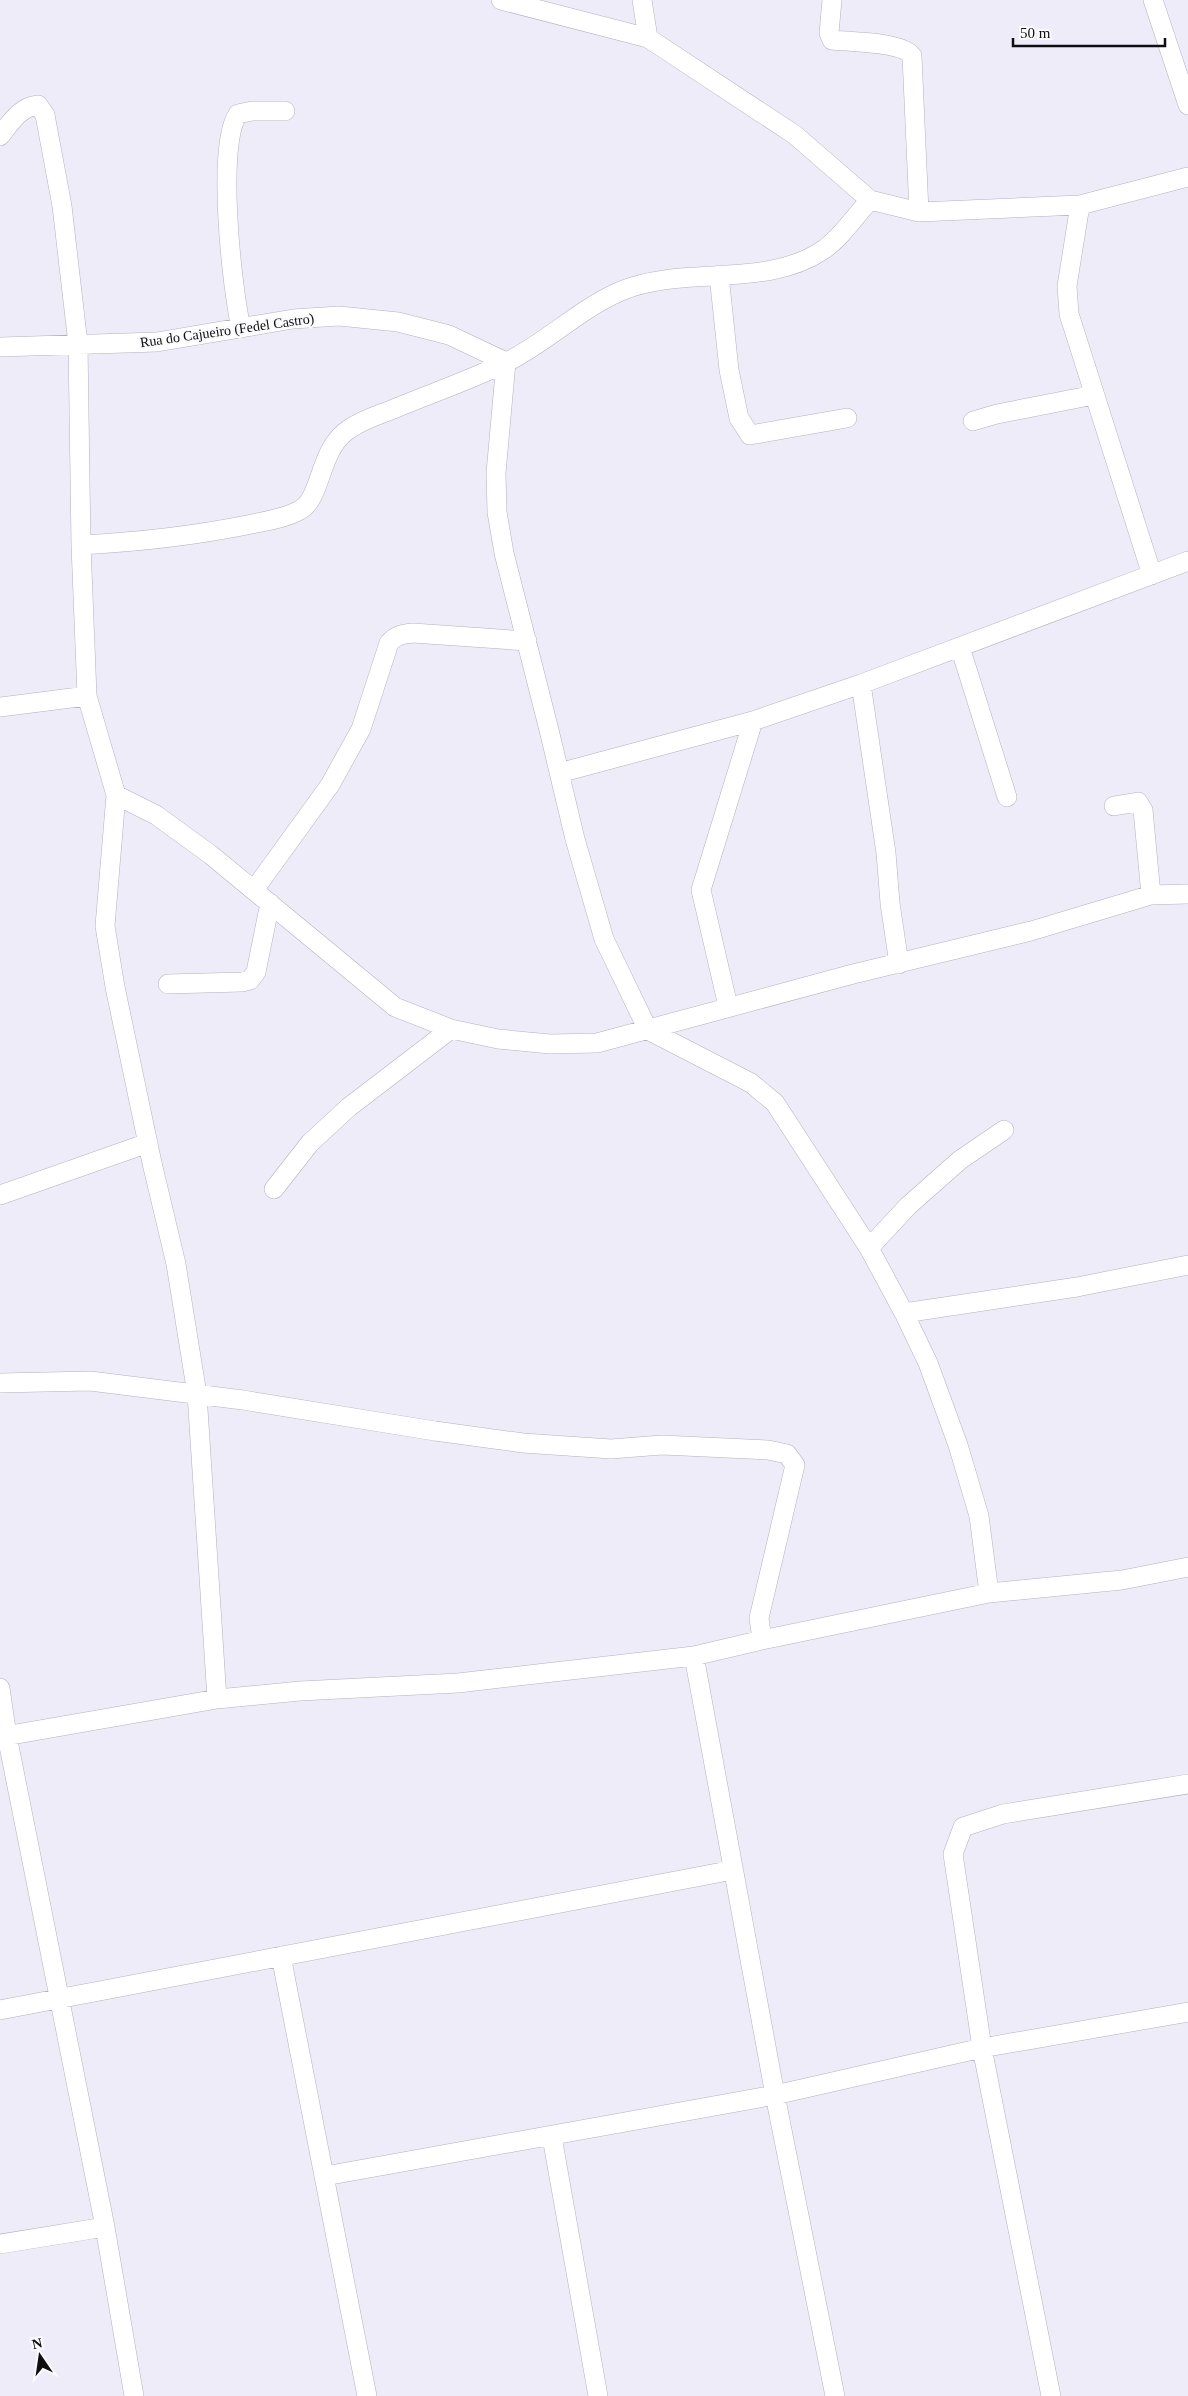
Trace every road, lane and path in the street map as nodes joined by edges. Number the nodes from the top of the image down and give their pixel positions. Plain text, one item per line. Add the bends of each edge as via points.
1 (501, 0) edge
2 (642, 0) edge
3 (832, 0) edge
4 (1153, 0) edge
5 (648, 38) junction
6 (1188, 105) edge
7 (285, 111) dead end
8 (0, 136) edge
9 (1188, 177) edge
10 (870, 200) junction
11 (1080, 204) junction
12 (919, 212) junction
13 (719, 276) junction
14 (241, 328) junction
15 (78, 344) junction
16 (0, 347) edge
17 (506, 362) junction
18 (1094, 395) junction
19 (847, 418) dead end
20 (973, 421) dead end
21 (81, 545) junction
22 (1188, 561) edge
23 (1152, 575) junction
24 (527, 641) junction
25 (960, 647) junction
26 (861, 684) junction
27 (87, 696) junction
28 (0, 707) edge
29 (753, 721) junction
30 (559, 773) junction
31 (116, 795) junction
32 (1007, 797) dead end
33 (1114, 806) dead end
34 (254, 890) junction
35 (1188, 894) edge
36 (1151, 895) junction
37 (270, 903) junction
38 (898, 964) junction
39 (168, 984) dead end
40 (728, 1006) junction
41 (451, 1029) junction
42 (648, 1030) junction
43 (1004, 1130) dead end
44 (148, 1143) junction
45 (274, 1189) dead end
46 (0, 1195) edge
47 (870, 1248) junction
48 (1188, 1265) edge
49 (904, 1312) junction
50 (0, 1383) edge
51 (197, 1394) junction
52 (1188, 1567) edge
53 (989, 1593) junction
54 (762, 1640) junction
55 (694, 1656) junction
56 (0, 1688) edge
57 (217, 1699) junction
58 (4, 1737) edge
59 (1188, 1784) edge
60 (733, 1870) junction
61 (281, 1956) junction
62 (61, 1999) junction
63 (0, 2010) edge
64 (1188, 2012) edge
65 (982, 2048) junction
66 (775, 2096) junction
67 (552, 2137) junction
68 (325, 2176) junction
69 (105, 2227) junction
70 (0, 2244) edge
71 (134, 2396) edge
72 (366, 2396) edge
73 (598, 2396) edge
74 (835, 2396) edge
75 (1051, 2396) edge

1 - 5 street
2 - 5 street
3 - 12 street via 829,33 832,40 892,46 912,56
4 - 6 street
5 - 10 street via 795,135
7 - 14 street via 238,114 230,130 229,251
8 - 15 street via 29,106 38,105 45,115 62,206
9 - 11 street
10 - 12 street
10 - 13 street via 826,249 808,259 786,267
11 - 12 street
11 - 18 street via 1067,286 1069,314
13 - 17 street via 657,282 622,291
13 - 19 street via 728,370 739,418 750,435
14 - 15 street, Rua do Cajueiro (Fedel Castro) via 157,342
14 - 17 street, Rua do Cajueiro (Fedel Castro) via 293,319 340,316 398,322 449,335
15 - 16 street, Rua do Cajueiro (Fedel Castro)
15 - 21 street
17 - 21 street via 370,418 344,433 329,450 311,501 301,510 273,519 152,541
17 - 24 street via 496,473 497,512
18 - 20 street
18 - 23 street
21 - 27 street
22 - 23 street
23 - 25 street
24 - 30 street
24 - 34 street via 413,633 394,638 389,643 361,729 330,785
25 - 26 street
25 - 32 street
26 - 29 street
26 - 38 street via 886,853
27 - 28 street
27 - 31 street
29 - 30 street
29 - 40 street via 701,890
30 - 42 street via 604,940
31 - 34 street via 156,816 212,855
31 - 44 street via 105,926
33 - 36 street via 1138,802 1143,810
34 - 37 street
35 - 36 street
36 - 38 street via 1032,931
37 - 39 street via 256,972 250,980
37 - 41 street via 395,1007
38 - 40 street
40 - 42 street
41 - 42 street via 498,1039 550,1044 597,1042
41 - 45 street via 348,1107 310,1143
42 - 47 street via 751,1083 775,1103
43 - 47 street via 960,1160 908,1206
44 - 46 street
44 - 51 street via 176,1264
47 - 49 street
48 - 49 street via 1077,1287
49 - 53 street via 928,1363 958,1445 978,1516
50 - 51 street via 90,1381
51 - 54 street via 523,1443 611,1449 662,1445 768,1450 787,1454 795,1465 759,1618
51 - 57 street
52 - 53 street via 1122,1580
53 - 54 street
54 - 55 street
55 - 57 street via 458,1683
55 - 60 street
56 - 58 street
57 - 58 street
58 - 62 street
59 - 65 street via 1004,1814 963,1826 953,1854
60 - 61 street
60 - 66 street
61 - 62 street
61 - 68 street
62 - 63 street
62 - 69 street
64 - 65 street
65 - 66 street
65 - 75 street
66 - 67 street
66 - 74 street
67 - 68 street
67 - 73 street
68 - 72 street
69 - 70 street
69 - 71 street

